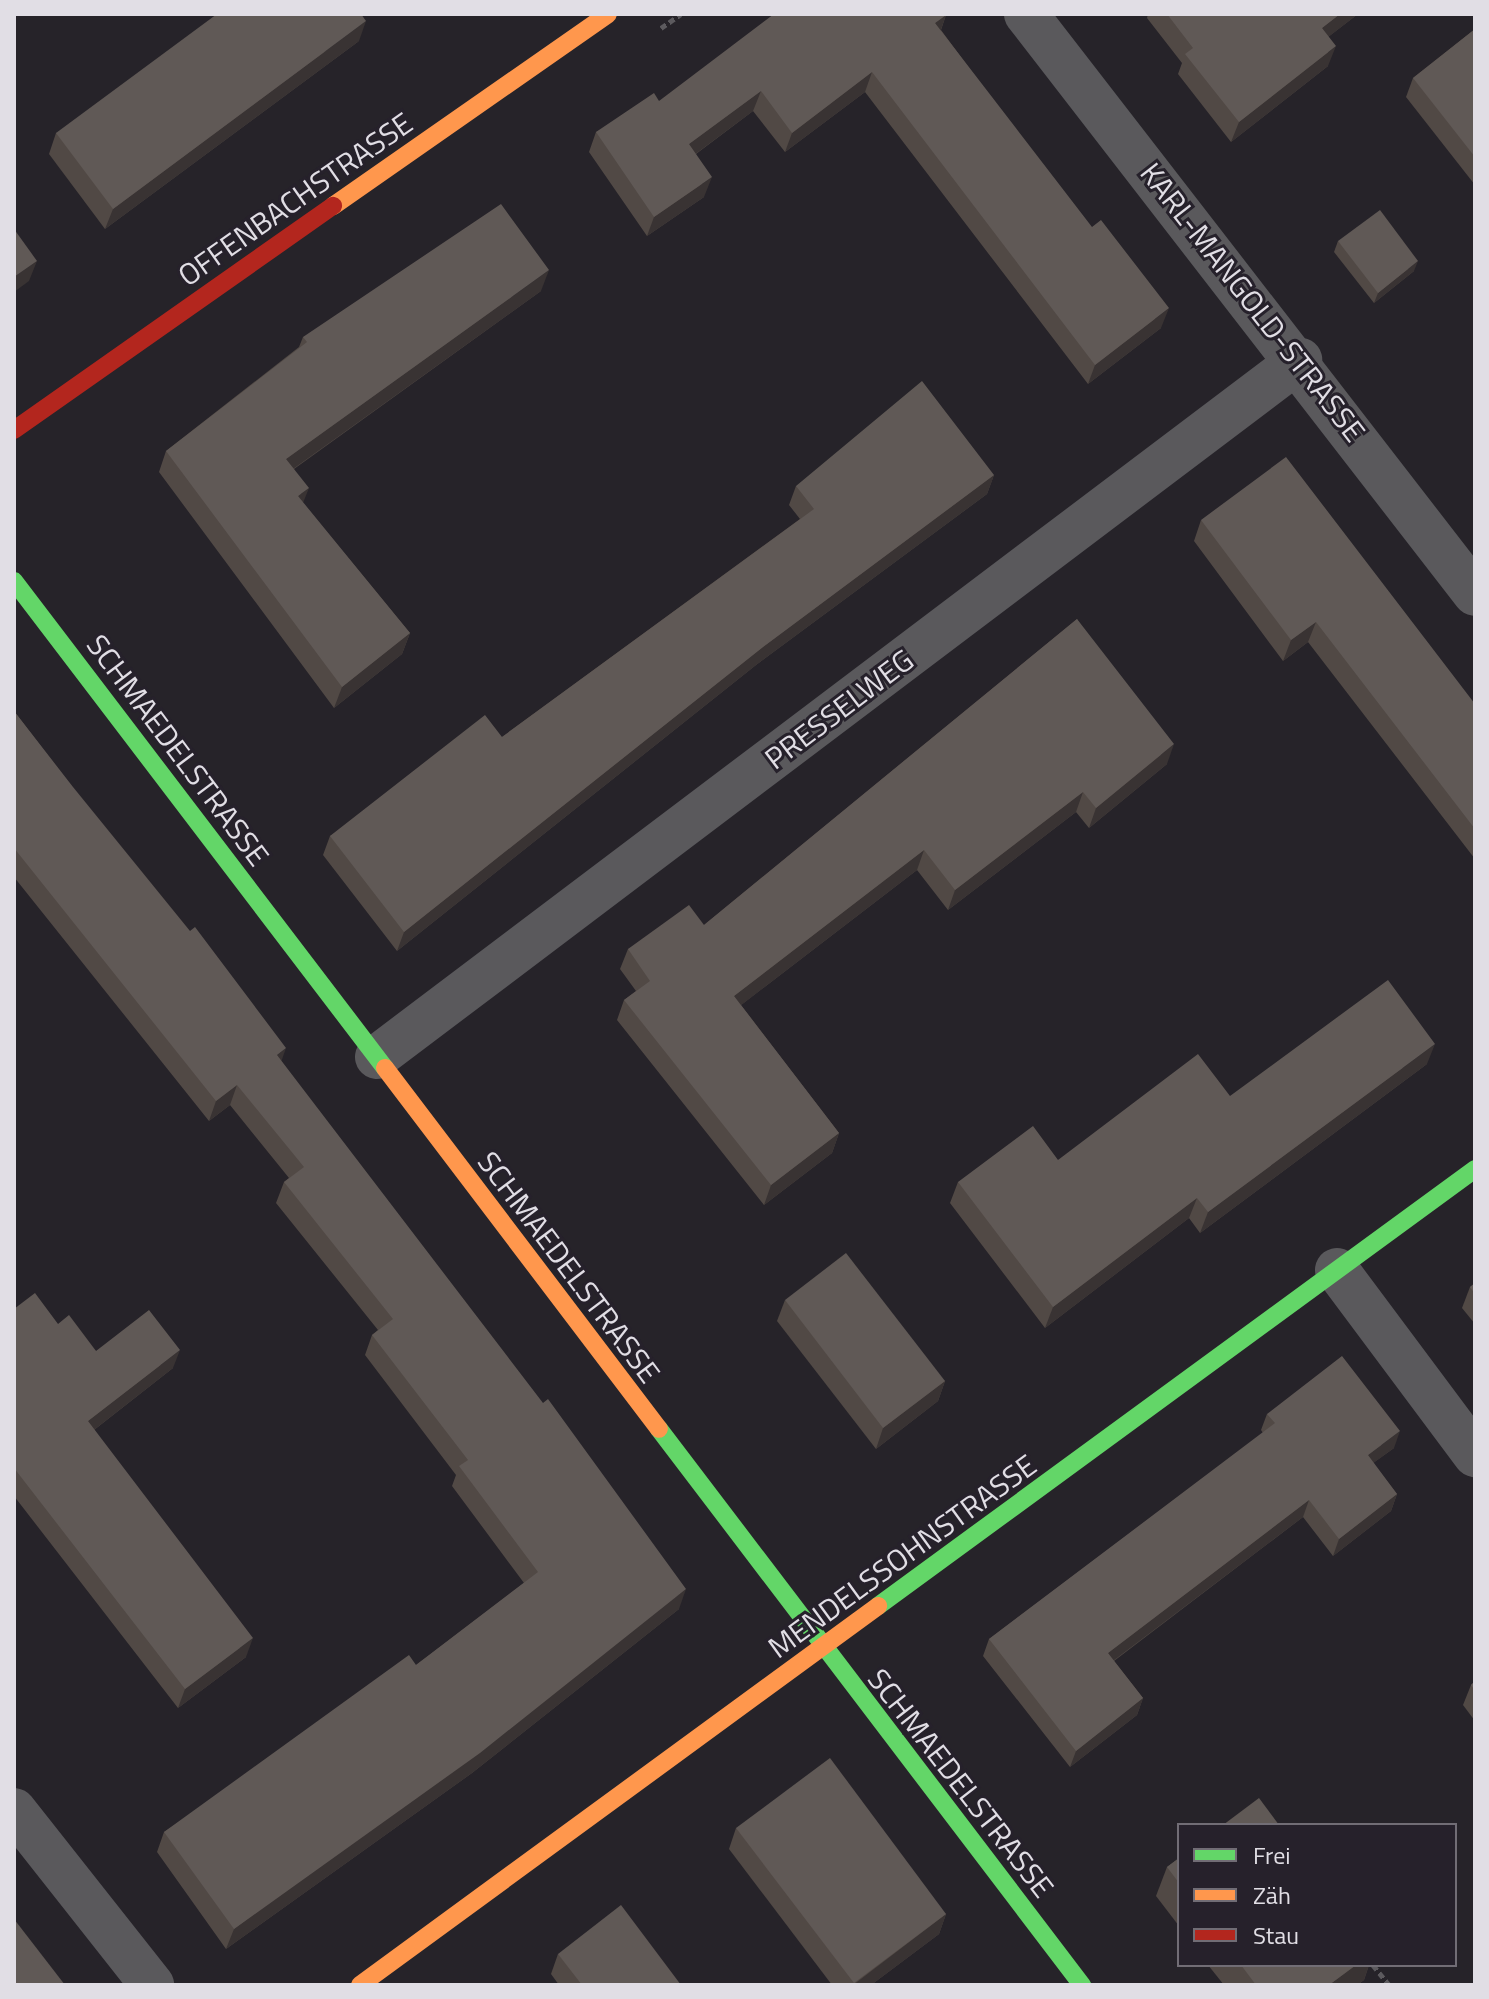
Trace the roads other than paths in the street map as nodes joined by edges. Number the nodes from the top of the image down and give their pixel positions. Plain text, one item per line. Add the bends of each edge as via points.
1 (608, 14) edge
2 (1026, 14) edge
3 (1300, 360) junction
4 (14, 430) edge
5 (14, 581) edge
6 (1475, 594) edge
7 (377, 1057) junction
8 (1475, 1169) edge
9 (1337, 1270) junction
10 (1475, 1455) edge
11 (822, 1650) junction
12 (14, 1810) edge
13 (152, 1985) edge
14 (360, 1985) edge
15 (1082, 1985) edge

1 - 4 street, OFFENBACHSTRASSE
2 - 3 street, KARL-MANGOLD-STRASSE
3 - 6 street, KARL-MANGOLD-STRASSE
3 - 7 street, PRESSELWEG
5 - 7 street, SCHMAEDELSTRASSE
7 - 11 street, SCHMAEDELSTRASSE
8 - 9 street, MENDELSSOHNSTRASSE
9 - 10 street
9 - 11 street, MENDELSSOHNSTRASSE
11 - 14 street, MENDELSSOHNSTRASSE
11 - 15 street, SCHMAEDELSTRASSE
12 - 13 street

